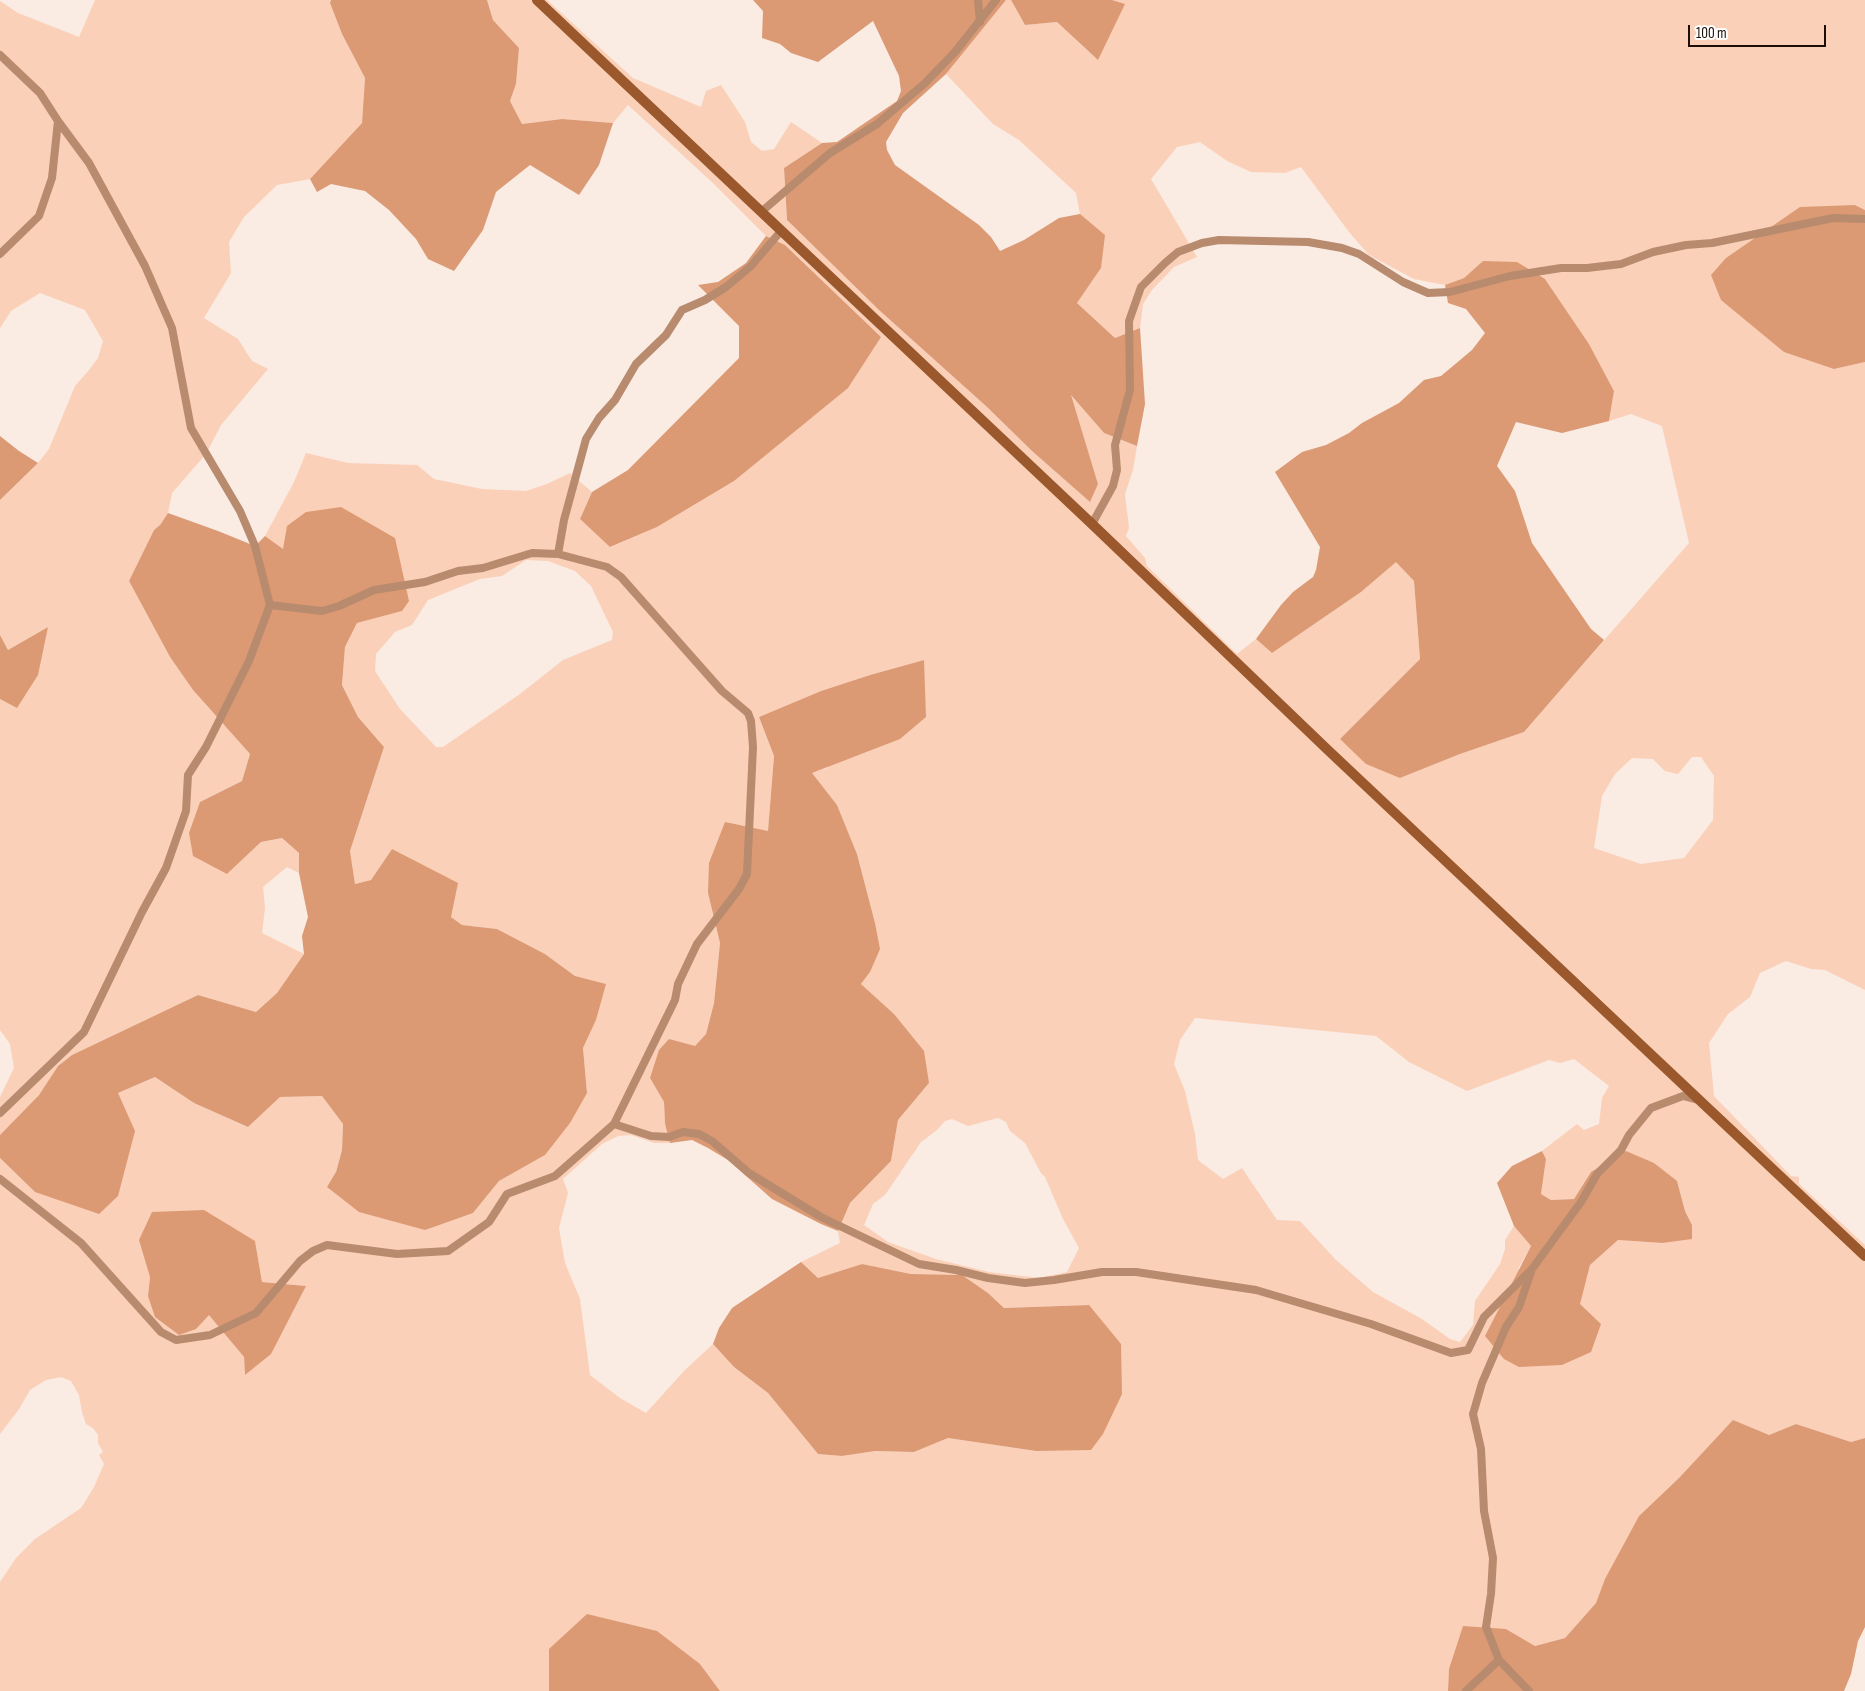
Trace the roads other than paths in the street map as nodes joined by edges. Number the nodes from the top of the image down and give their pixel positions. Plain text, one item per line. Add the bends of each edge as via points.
1 (537, 0) edge
2 (978, 0) edge
3 (996, 0) edge
4 (980, 22) junction
5 (0, 55) edge
6 (58, 121) junction
7 (761, 212) junction
8 (1865, 219) edge
9 (781, 231) junction
10 (0, 254) edge
11 (1092, 524) junction
12 (558, 554) junction
13 (270, 605) junction
14 (1700, 1100) junction
15 (0, 1113) edge
16 (614, 1124) junction
17 (0, 1179) edge
18 (1865, 1256) edge
19 (1532, 1269) junction
20 (1499, 1660) junction
21 (1466, 1691) edge
22 (1529, 1691) edge

1 - 7 street
2 - 4 street
3 - 4 street
4 - 7 street via 924,84 877,124 830,153
5 - 6 street via 40,93
6 - 10 street via 52,178 39,216
6 - 13 street via 89,163 145,266 172,328 191,428 256,546
7 - 9 street
8 - 11 street via 1833,218 1653,252 1621,264 1510,276 1450,292 1428,293 1403,282 1359,254 1308,242 1218,240 1178,252 1141,287 1129,321 1130,390 1115,446 1117,470 1113,486
9 - 11 street
9 - 12 street via 751,266 726,287 682,310 666,335 636,364 616,400 586,439
11 - 14 street
12 - 13 street via 532,554 425,582 374,590 322,611
12 - 16 street via 606,567 621,577 751,721 747,874 697,944 678,984 675,1000
13 - 15 street via 248,661 206,748 188,775 186,811 166,868 84,1032
14 - 18 street
14 - 19 street via 1683,1096 1651,1108 1621,1150 1596,1174 1581,1202
16 - 17 street via 555,1176 507,1194 489,1222 448,1251 397,1254 327,1245 313,1250 300,1261 256,1313 210,1334 176,1340 161,1332 81,1243
16 - 19 street via 651,1136 669,1137 683,1132 699,1134 749,1173 813,1212 919,1264 1025,1283 1102,1272 1136,1272 1256,1290 1371,1324 1451,1353 1468,1350 1484,1317
19 - 20 street via 1519,1307 1506,1327 1482,1383 1473,1414 1481,1449 1484,1511 1493,1558 1492,1594 1486,1627
20 - 21 street
20 - 22 street

